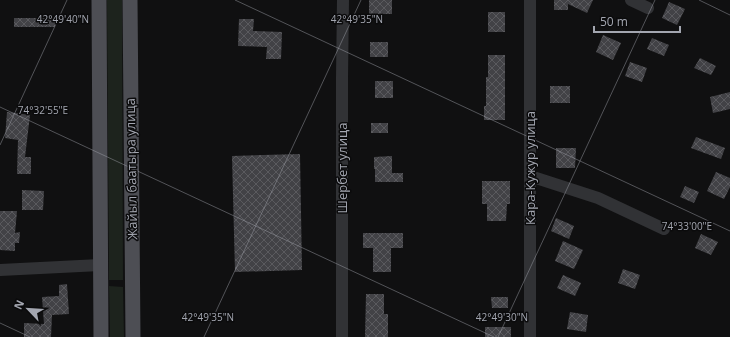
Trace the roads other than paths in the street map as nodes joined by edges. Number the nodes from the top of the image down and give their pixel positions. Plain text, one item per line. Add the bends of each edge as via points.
1 (99, 0) edge
2 (130, 0) edge
3 (344, 0) edge
4 (530, 0) edge
5 (632, 0) edge
6 (648, 8) dead end
7 (530, 176) junction
8 (664, 229) dead end
9 (100, 265) junction
10 (0, 270) edge
11 (101, 337) edge
12 (133, 337) edge
13 (342, 337) edge
14 (530, 337) edge

1 - 9 main road
2 - 12 main road, Жайыл баатыра улица
3 - 13 street, Шербет улица
4 - 7 street, Кара-Кужур улица
5 - 6 street
7 - 8 street via 598,198
7 - 14 street, Кара-Кужур улица
9 - 10 street
9 - 11 main road

